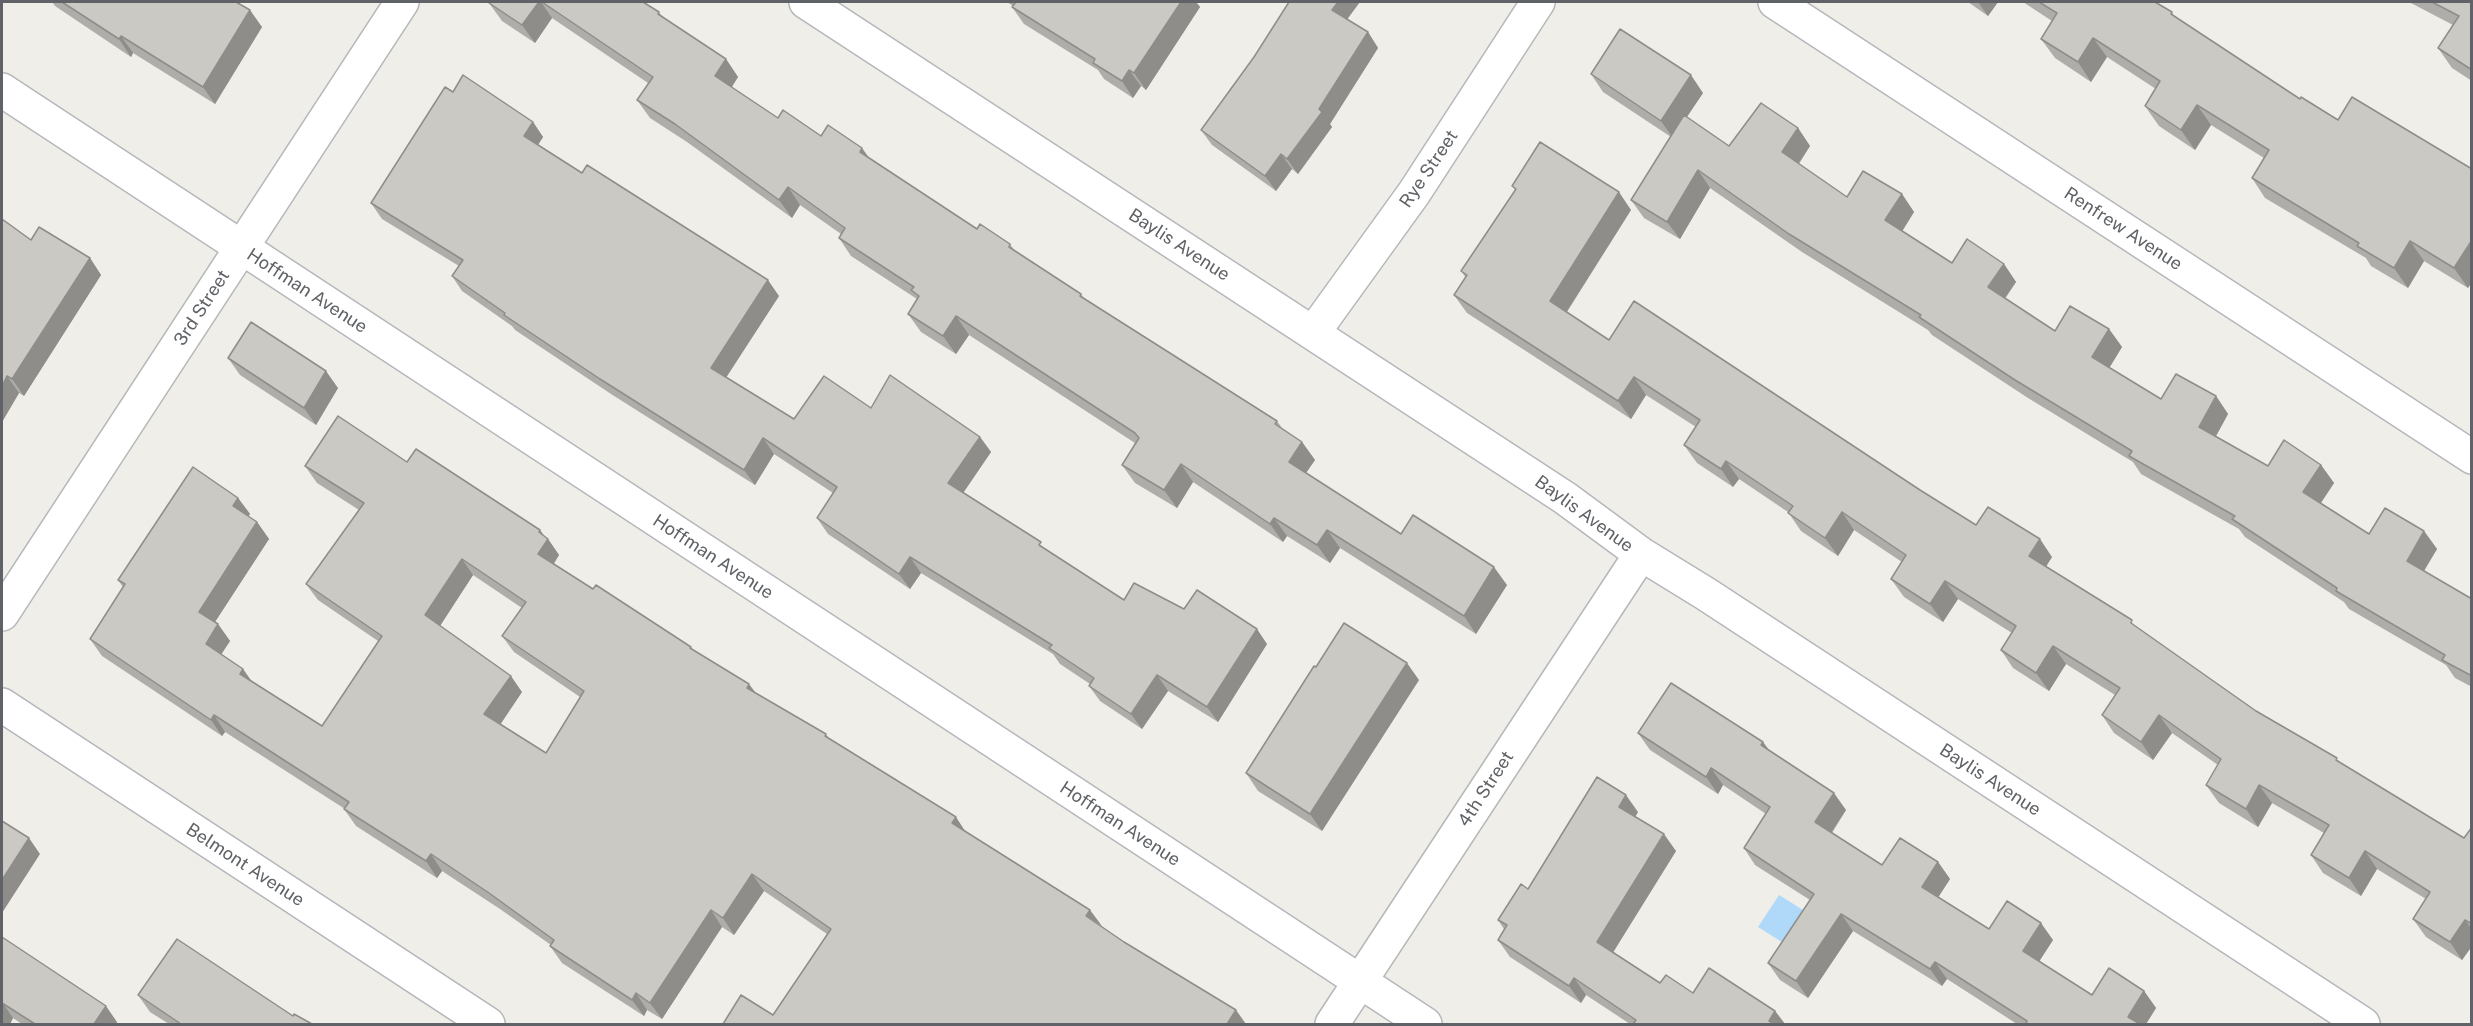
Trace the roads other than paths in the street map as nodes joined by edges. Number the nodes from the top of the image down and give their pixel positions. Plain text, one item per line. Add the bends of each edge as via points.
1 (402, 2) edge
2 (806, 2) edge
3 (1538, 2) edge
4 (1775, 2) edge
5 (2, 90) edge
6 (242, 248) junction
7 (1313, 333) junction
8 (2472, 457) edge
9 (1641, 554) junction
10 (2, 614) edge
11 (2, 705) edge
12 (1360, 981) junction
13 (488, 1024) edge
14 (1332, 1024) edge
15 (1425, 1024) edge
16 (2363, 1024) edge

1 - 6 street, 3rd Street
2 - 7 street, Baylis Avenue
3 - 7 street, Rye Street via 1414,193
4 - 8 street, Renfrew Avenue
5 - 6 street, Hoffman Avenue
6 - 10 street, 3rd Street
6 - 12 street, Hoffman Avenue
7 - 9 street, Baylis Avenue via 1565,498
9 - 12 street, 4th Street
9 - 16 street, Baylis Avenue
11 - 13 street, Belmont Avenue
12 - 14 street, 4th Street
12 - 15 street, Hoffman Avenue

